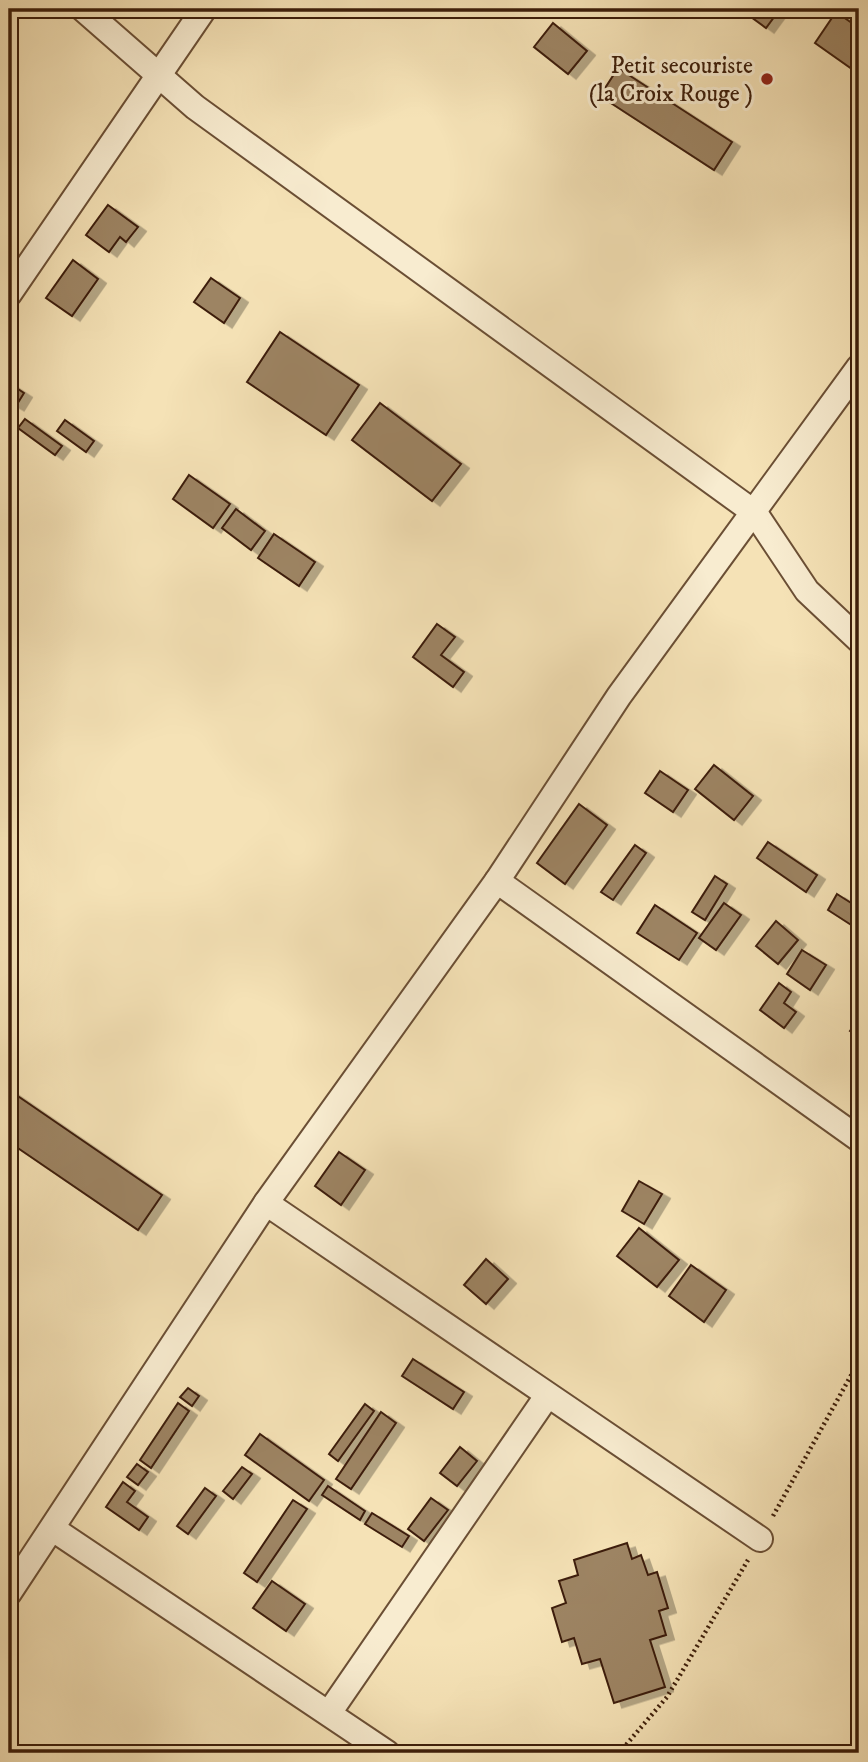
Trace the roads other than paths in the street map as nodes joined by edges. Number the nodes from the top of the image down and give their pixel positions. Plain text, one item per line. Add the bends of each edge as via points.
1 (83, 9) edge
2 (204, 9) edge
3 (157, 77) junction
4 (9, 294) edge
5 (859, 367) edge
6 (755, 513) junction
7 (859, 640) edge
8 (497, 881) junction
9 (859, 1139) edge
10 (266, 1203) junction
11 (547, 1396) junction
12 (52, 1529) junction
13 (761, 1539) dead end
14 (9, 1593) edge
15 (330, 1713) junction
16 (387, 1753) edge

1 - 3 street
2 - 3 street
3 - 4 street
3 - 6 street
5 - 6 street
6 - 7 street via 807,592
6 - 8 street via 619,695
8 - 9 street
8 - 10 street
10 - 11 street
10 - 12 street
11 - 13 street
11 - 15 street
12 - 14 street
12 - 15 street
15 - 16 street

